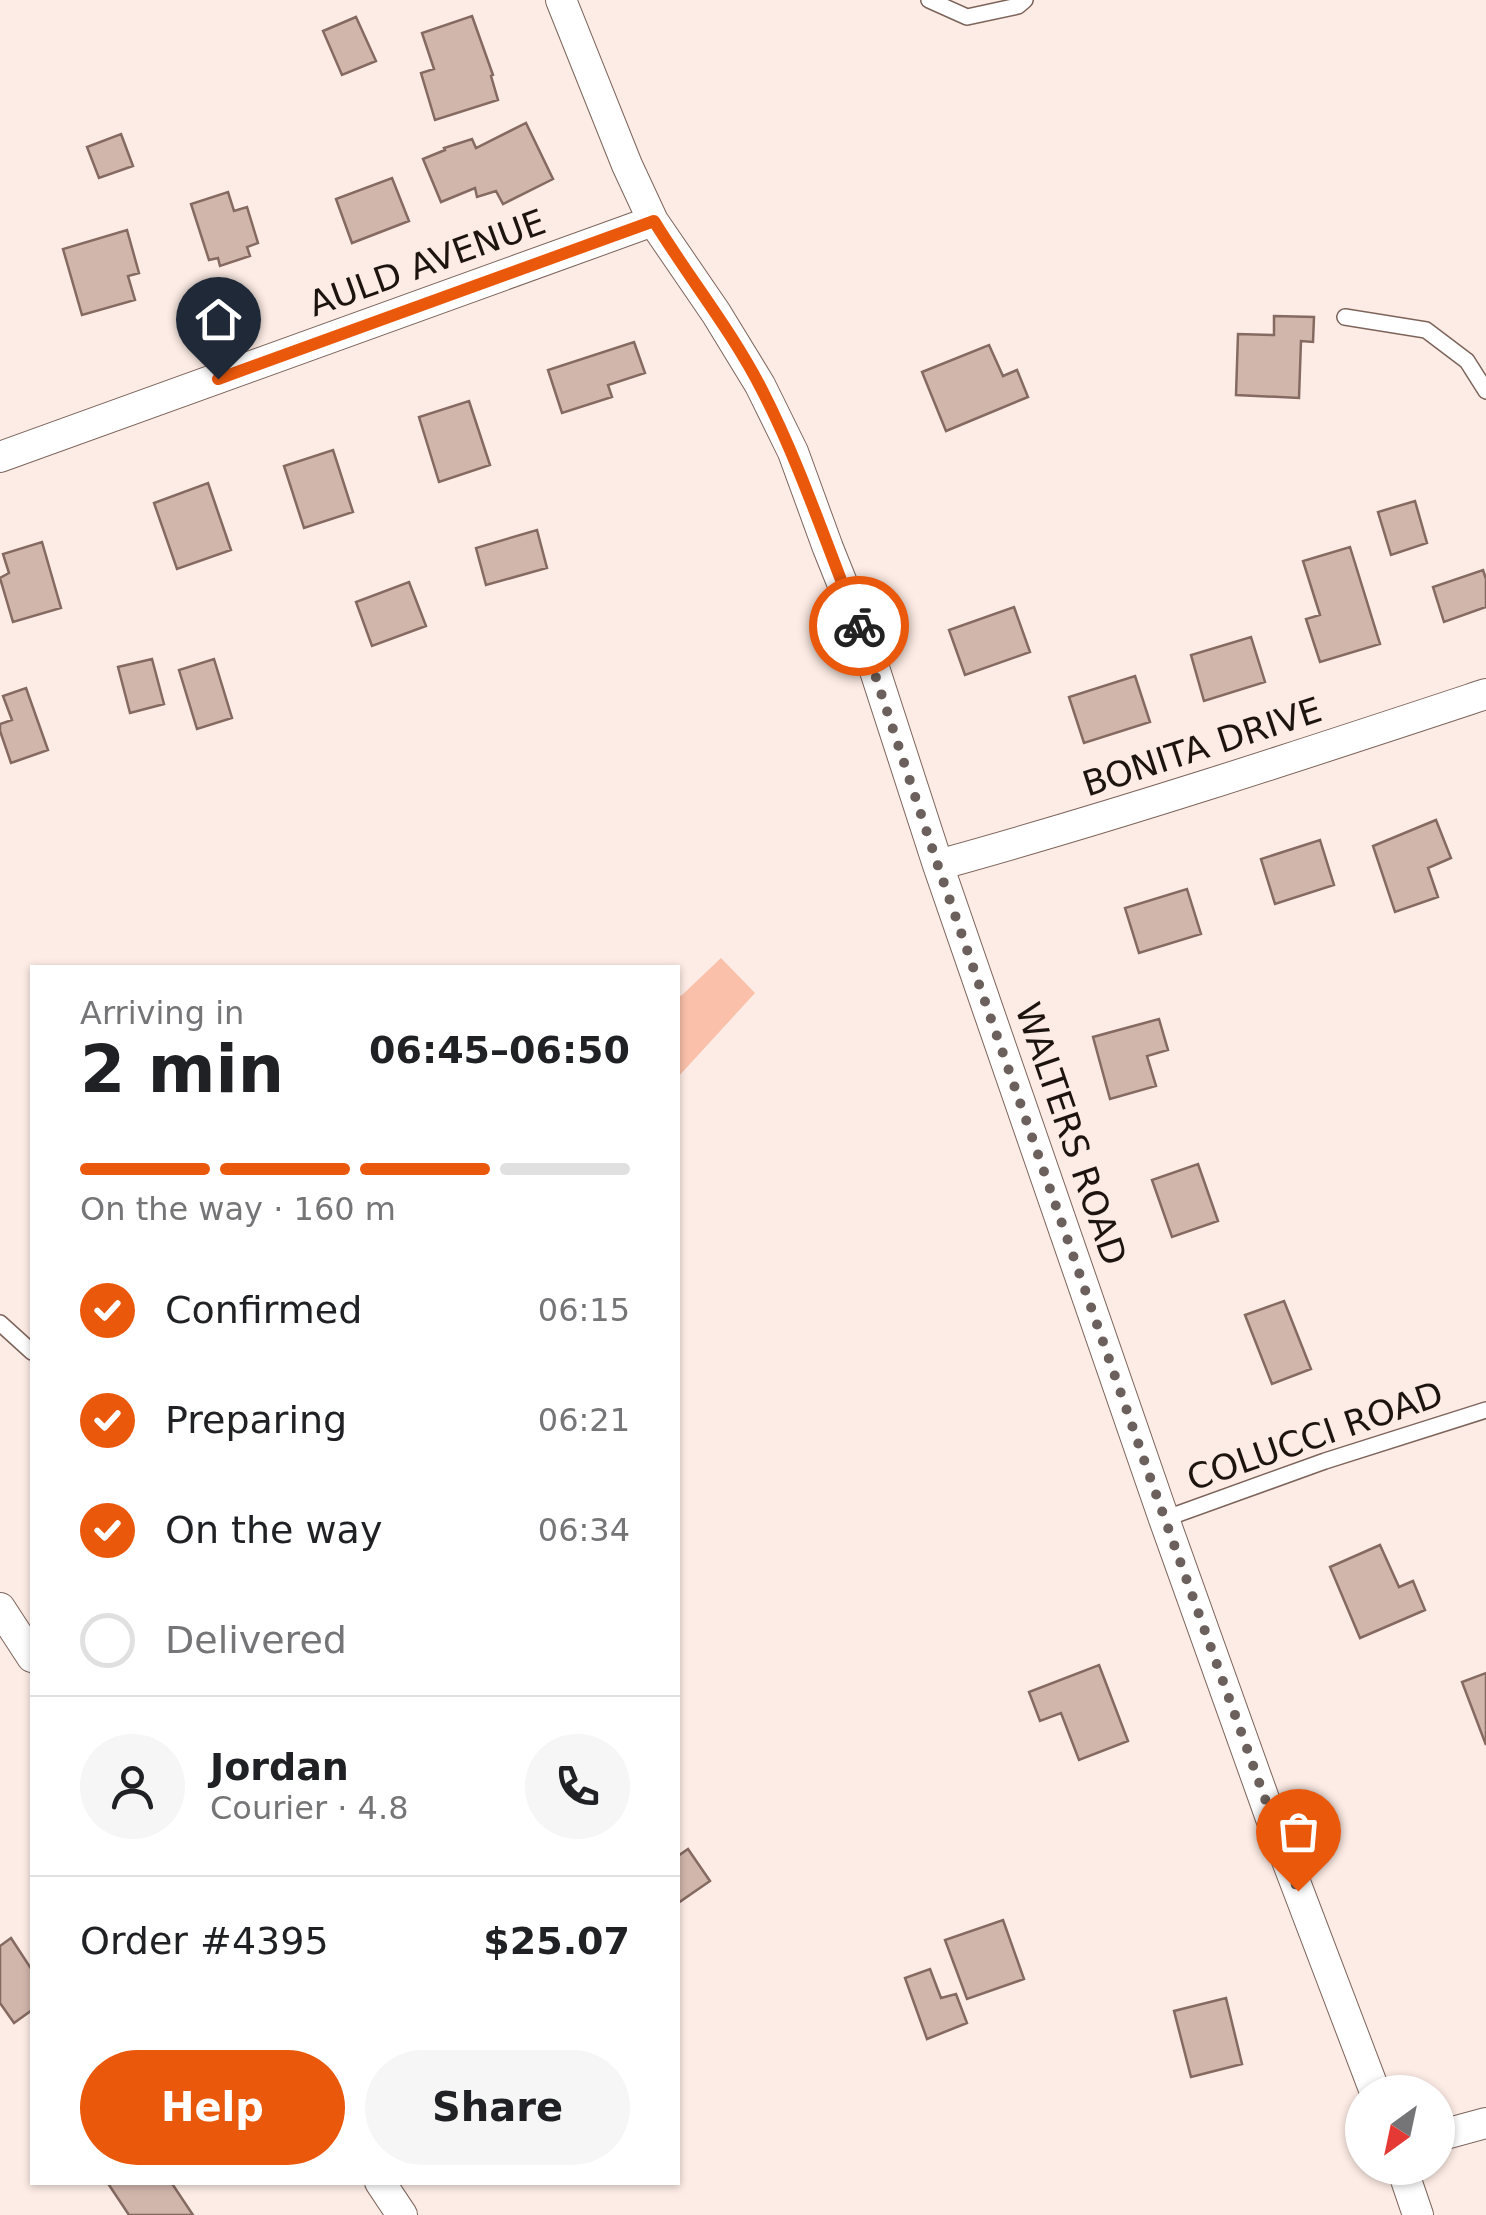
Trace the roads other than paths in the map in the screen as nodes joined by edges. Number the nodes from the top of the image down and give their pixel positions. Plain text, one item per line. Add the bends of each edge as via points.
1 (561, 0) edge
2 (929, 0) edge
3 (1025, 0) edge
4 (654, 221) junction
5 (1345, 316) dead end
6 (1486, 391) edge
7 (0, 457) edge
8 (1486, 694) edge
9 (938, 866) junction
10 (0, 1323) edge
11 (30, 1350) edge
12 (1486, 1410) edge
13 (1164, 1519) junction
14 (0, 1608) edge
15 (30, 1654) edge
16 (1369, 2075) edge
17 (1486, 2123) edge
18 (1455, 2131) edge
19 (382, 2185) edge
20 (1408, 2185) edge
21 (402, 2215) edge
22 (1418, 2215) edge

1 - 4 street, WALTERS ROAD
2 - 3 lane via 967,16
4 - 7 street, AULD AVENUE
4 - 9 street, WALTERS ROAD via 760,385 793,452 865,640
5 - 6 lane via 1426,330 1466,361
8 - 9 street, BONITA DRIVE
9 - 13 street, WALTERS ROAD
10 - 11 lane
12 - 13 lane, COLUCCI ROAD
13 - 16 street, WALTERS ROAD
14 - 15 street
17 - 18 street
19 - 21 street
20 - 22 street

